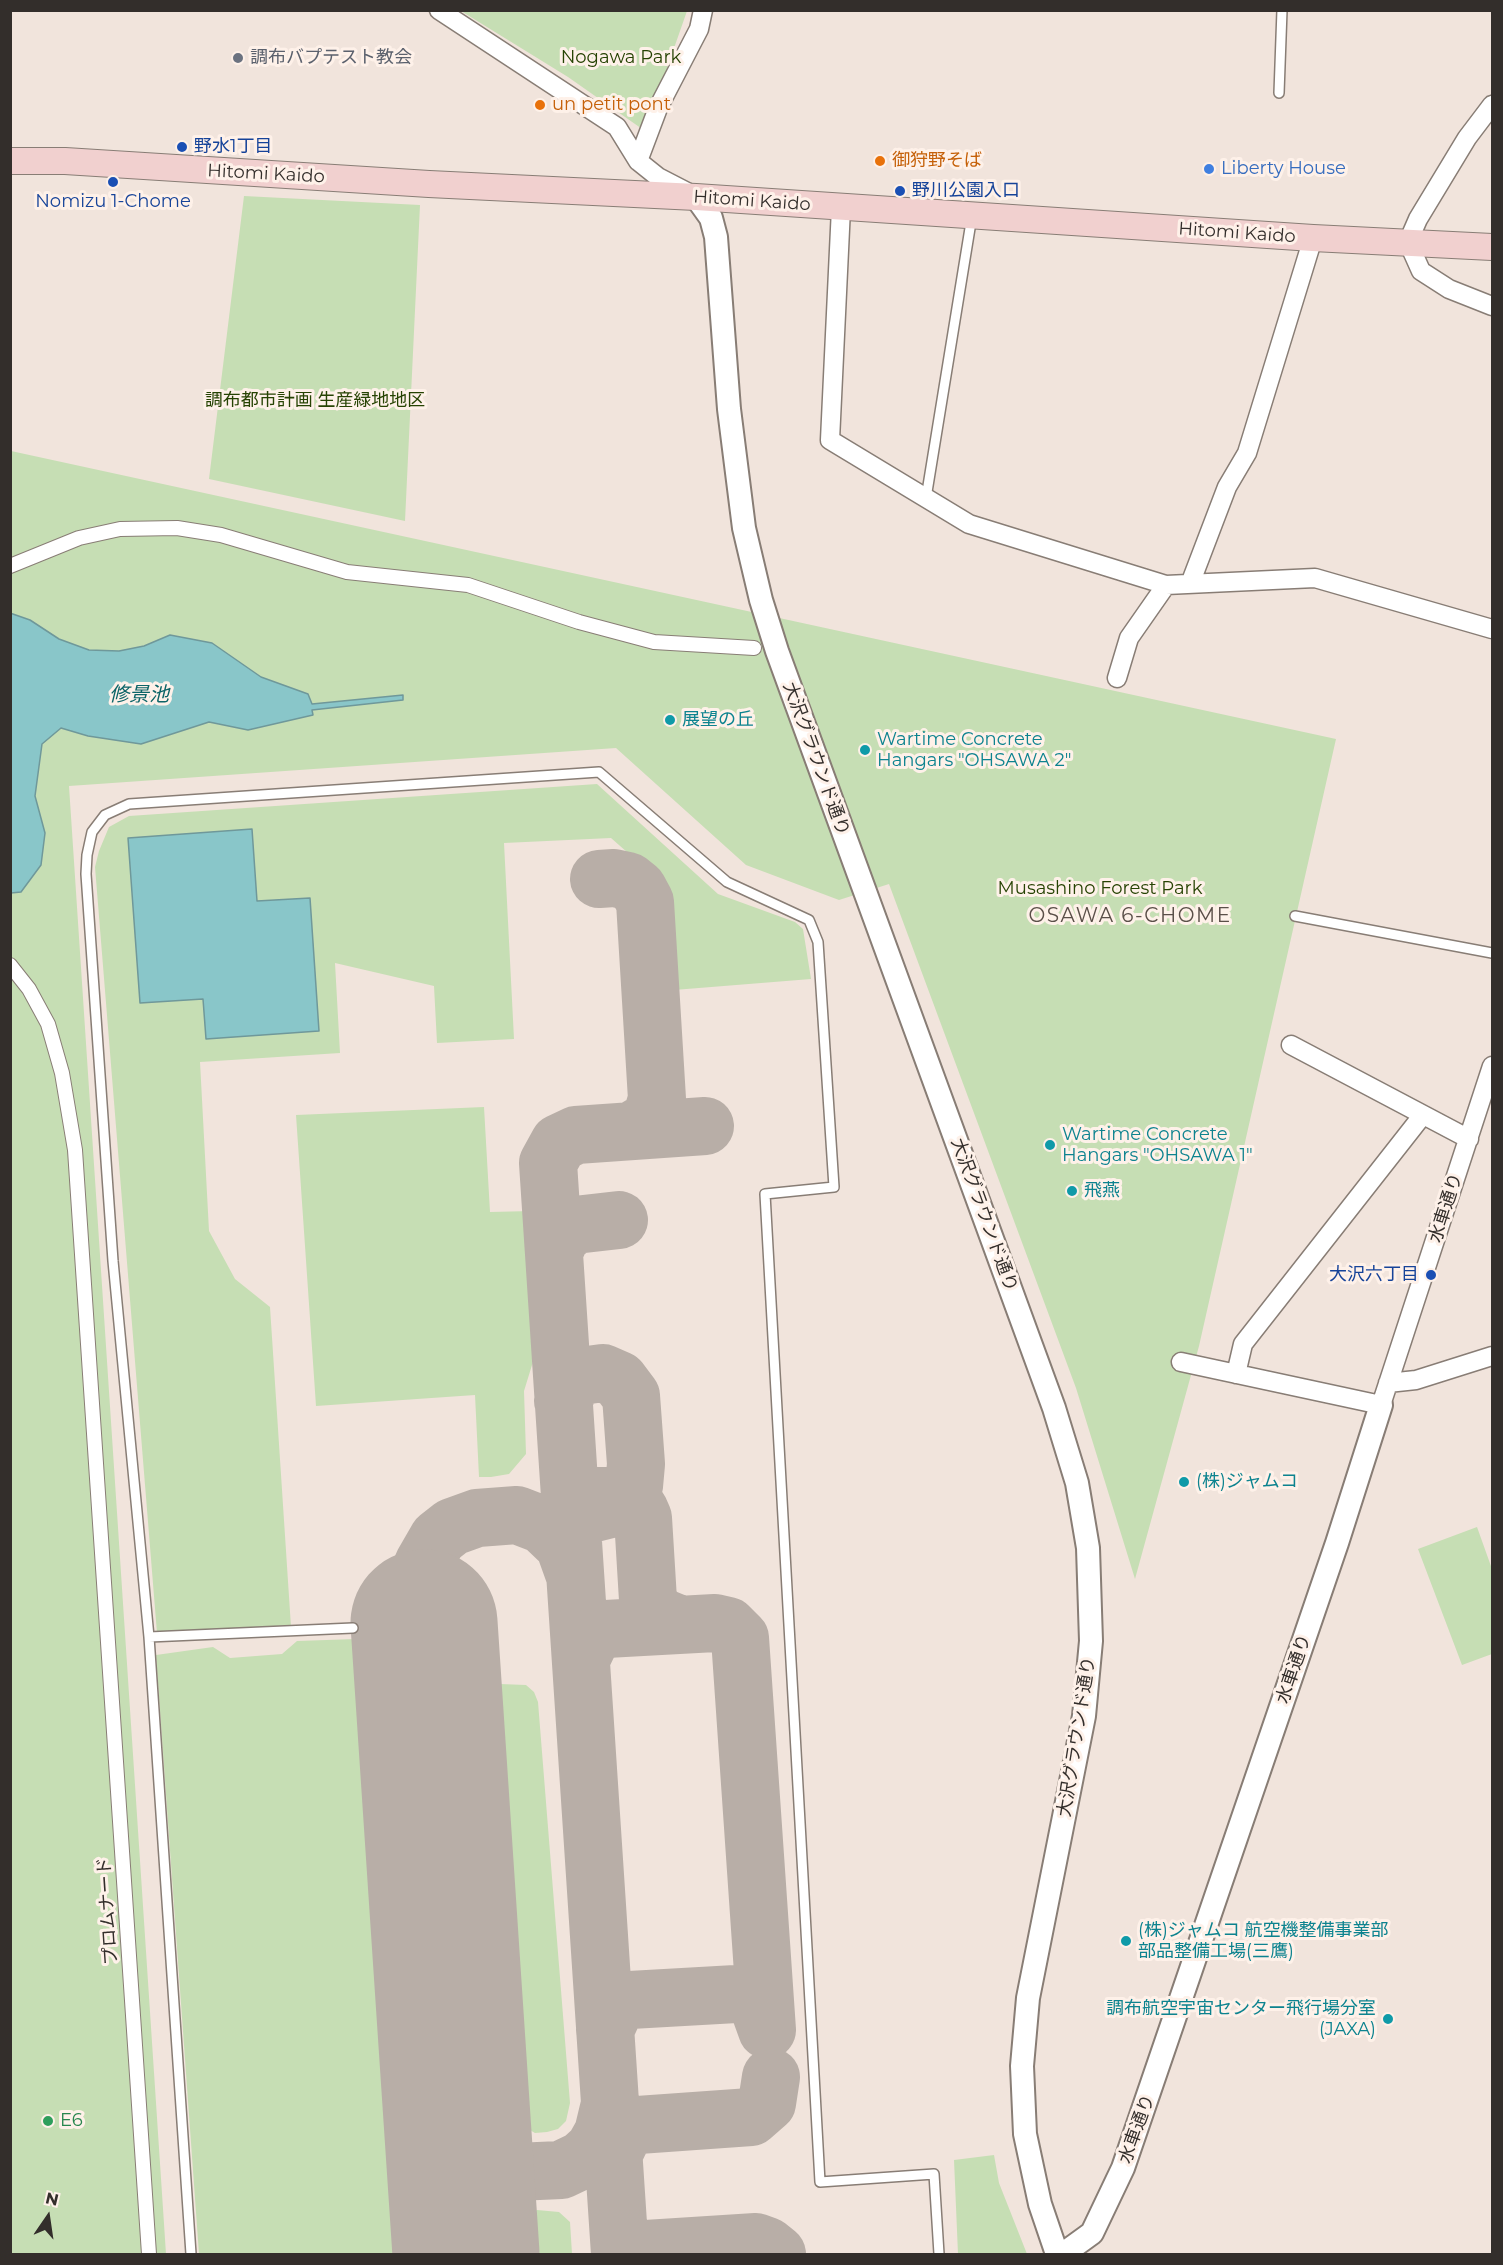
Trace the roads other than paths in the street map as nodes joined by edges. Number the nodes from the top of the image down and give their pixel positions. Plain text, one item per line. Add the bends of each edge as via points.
1 (440, 10) edge
2 (703, 10) edge
3 (1282, 10) edge
4 (1279, 93) dead end
5 (1492, 105) edge
6 (10, 161) edge
7 (638, 161) junction
8 (696, 197) junction
9 (841, 208) junction
10 (972, 216) junction
11 (1313, 238) junction
12 (1408, 242) junction
13 (1492, 247) edge
14 (1492, 306) edge
15 (926, 498) junction
16 (10, 566) edge
17 (1190, 584) junction
18 (1166, 585) junction
19 (1492, 629) edge
20 (754, 648) dead end
21 (1117, 678) dead end
22 (1295, 916) dead end
23 (1492, 952) edge
24 (10, 965) edge
25 (1291, 1045) dead end
26 (1492, 1066) edge
27 (1422, 1116) junction
28 (1469, 1139) junction
29 (1492, 1356) edge
30 (1181, 1362) dead end
31 (1236, 1374) junction
32 (1388, 1383) junction
33 (1381, 1405) junction
34 (353, 1628) dead end
35 (149, 1637) junction
36 (149, 2254) edge
37 (191, 2254) edge
38 (939, 2254) edge
39 (1056, 2254) edge
40 (1063, 2254) edge

1 - 7 street via 617,127
2 - 7 street via 699,28 658,108
3 - 4 lane
5 - 12 street via 1467,138
6 - 8 main road, Hitomi Kaido
7 - 8 street via 658,177
8 - 9 main road, Hitomi Kaido
8 - 39 street, 大沢グラウンド通り via 711,218 716,237 730,420 744,528 761,600 1054,1408 1079,1494 1088,1548 1091,1641 1084,1716 1028,1998 1022,2066 1025,2134 1040,2205
9 - 10 main road, Hitomi Kaido
9 - 15 street via 830,440
10 - 11 main road, Hitomi Kaido
10 - 15 lane
11 - 12 main road, Hitomi Kaido
11 - 17 street via 1247,453 1227,487
12 - 13 main road, Hitomi Kaido
12 - 14 street via 1421,271 1449,289
15 - 18 street via 969,524
16 - 20 street via 79,538 120,529 177,528 221,535 347,572 468,585 654,642
17 - 18 street
17 - 19 street via 1315,578
18 - 21 street via 1129,638
22 - 23 lane
24 - 36 street, プロムナード via 30,989 48,1024 62,1073 78,1174
25 - 27 street
26 - 28 street, 水車通り
27 - 28 street
27 - 31 street via 1243,1344
28 - 32 street, 水車通り
29 - 32 street via 1416,1380
30 - 31 street
31 - 33 street
32 - 33 street, 水車通り
33 - 40 street, 水車通り via 1124,2168 1092,2233
34 - 35 lane
35 - 37 lane
35 - 38 lane via 111,1238 86,874 92,832 105,815 129,804 599,772 727,882 809,920 818,942 834,1187 765,1194 820,2182 934,2174

